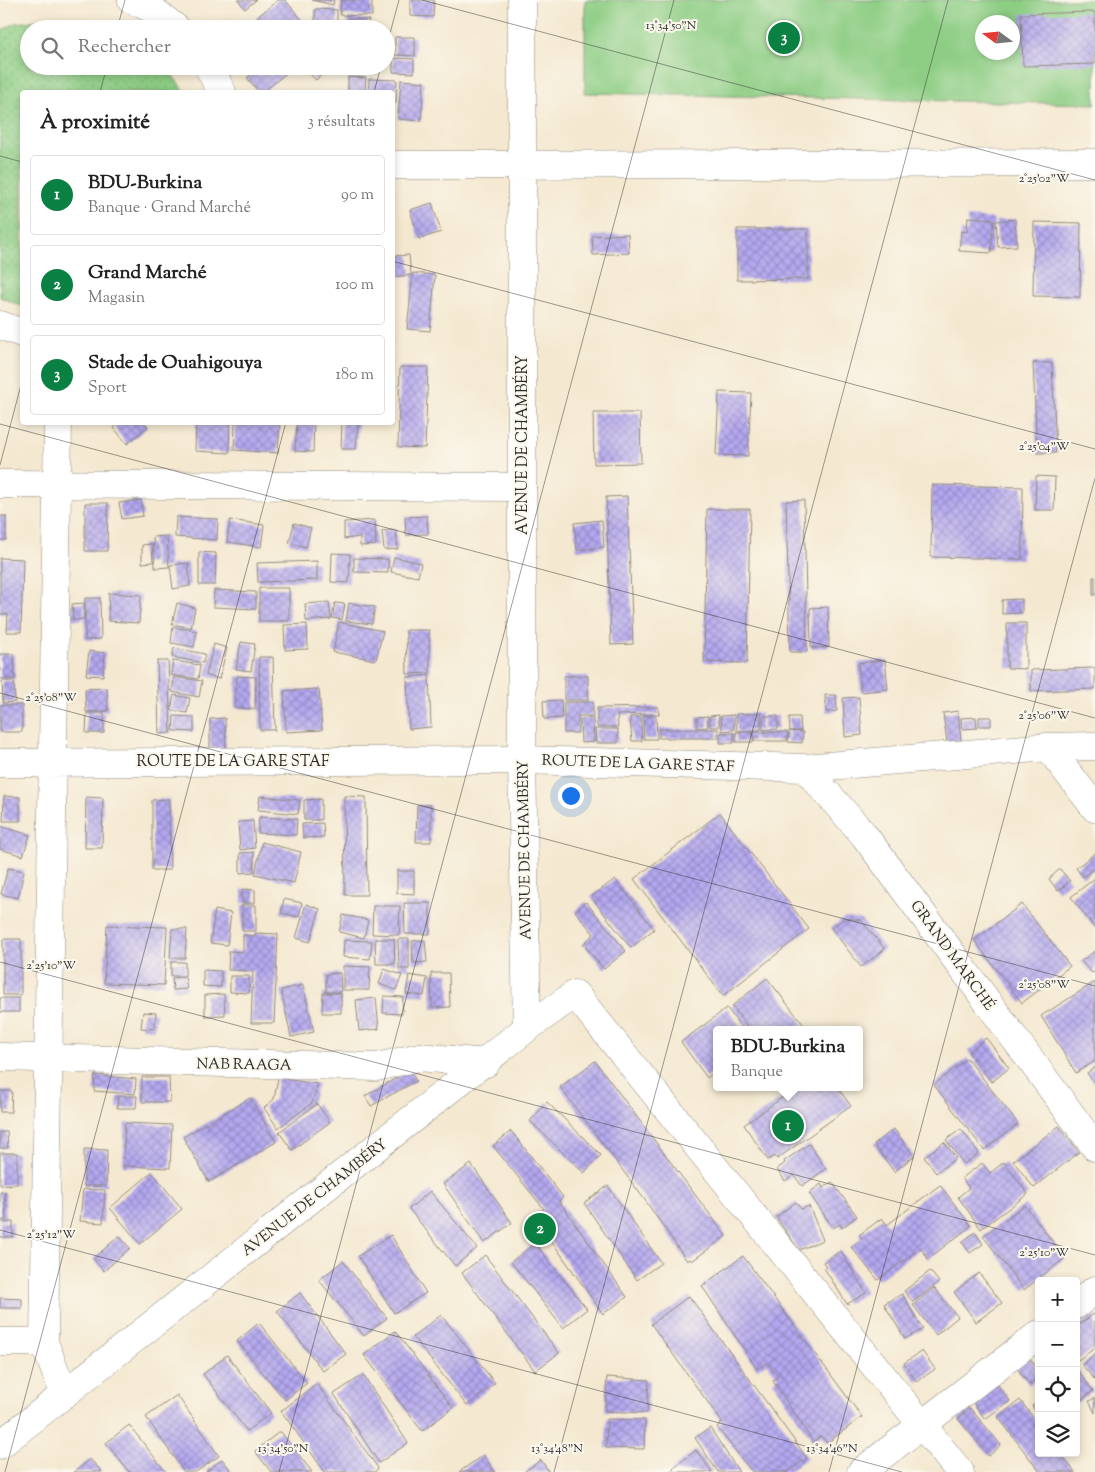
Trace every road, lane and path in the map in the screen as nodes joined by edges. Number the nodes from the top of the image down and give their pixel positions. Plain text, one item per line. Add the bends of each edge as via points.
1 (132, 0) edge
2 (522, 0) edge
3 (165, 20) edge
4 (213, 75) edge
5 (221, 90) edge
6 (1095, 163) edge
7 (395, 164) edge
8 (522, 164) junction
9 (0, 326) edge
10 (20, 332) edge
11 (58, 425) edge
12 (0, 484) edge
13 (57, 484) junction
14 (522, 487) junction
15 (1095, 746) edge
16 (1048, 747) junction
17 (522, 760) junction
18 (0, 762) edge
19 (53, 762) junction
20 (805, 768) junction
21 (1095, 808) edge
22 (527, 1028) junction
23 (0, 1057) edge
24 (48, 1059) junction
25 (486, 1063) junction
26 (1095, 1147) edge
27 (1095, 1290) edge
28 (1080, 1302) edge
29 (1035, 1337) edge
30 (0, 1342) edge
31 (44, 1342) junction
32 (64, 1394) junction
33 (922, 1424) junction
34 (0, 1445) edge
35 (861, 1472) edge
36 (960, 1472) edge

1 - 3 street
2 - 8 street, AVENUE DE CHAMBÉRY
4 - 5 street
6 - 8 street
7 - 8 street
8 - 14 street, AVENUE DE CHAMBÉRY
9 - 10 street
11 - 13 street
12 - 13 street
13 - 14 street
13 - 19 street
14 - 17 street, AVENUE DE CHAMBÉRY
15 - 16 street, ROUTE DE LA GARE STAF
16 - 20 street, ROUTE DE LA GARE STAF
16 - 21 street
17 - 19 street, ROUTE DE LA GARE STAF
17 - 20 street, ROUTE DE LA GARE STAF
17 - 22 street, AVENUE DE CHAMBÉRY
18 - 19 street, ROUTE DE LA GARE STAF
19 - 24 street
20 - 26 street, GRAND MARCHÉ via 864,835
22 - 25 street, AVENUE DE CHAMBÉRY
22 - 33 street via 575,994
23 - 24 street, NAB RAAGA
24 - 25 street, NAB RAAGA via 377,1067 419,1057
24 - 31 street
25 - 32 street, AVENUE DE CHAMBÉRY
27 - 28 street
29 - 33 street
30 - 31 street
31 - 32 street
32 - 34 street, AVENUE DE CHAMBÉRY
33 - 35 street
33 - 36 street

